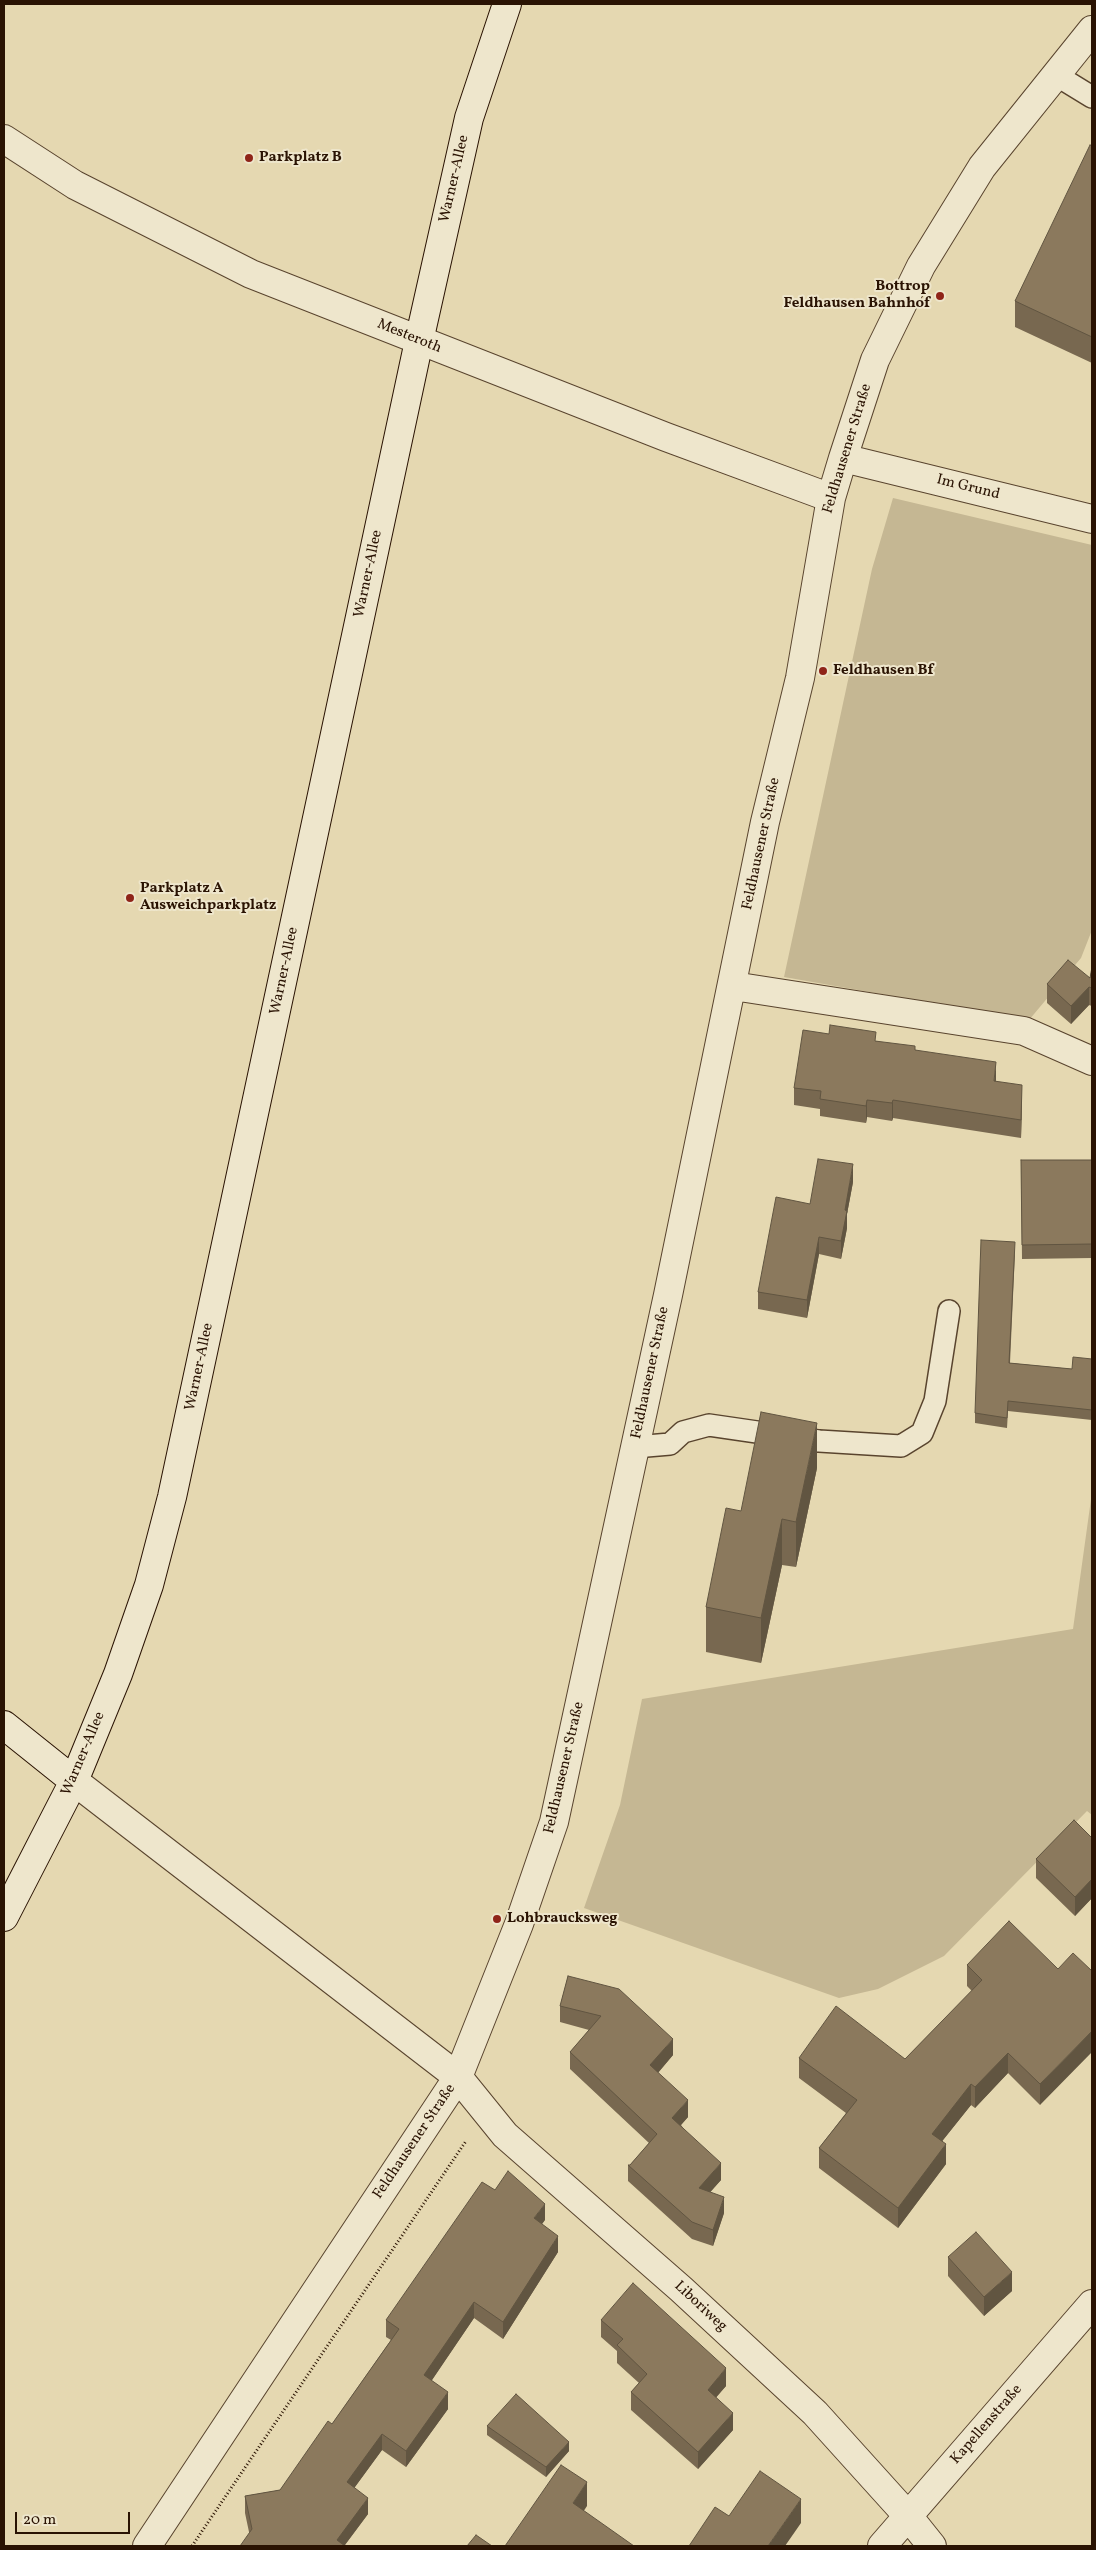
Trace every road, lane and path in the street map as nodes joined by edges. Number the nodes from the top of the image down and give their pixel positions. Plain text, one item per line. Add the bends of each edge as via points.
1 (507, 4) edge
2 (1092, 30) edge
3 (1056, 74) junction
4 (1092, 97) edge
5 (4, 139) edge
6 (419, 341) junction
7 (843, 458) junction
8 (831, 498) junction
9 (1092, 519) edge
10 (733, 986) junction
11 (1092, 1061) edge
12 (949, 1311) dead end
13 (635, 1447) junction
14 (4, 1725) edge
15 (74, 1781) junction
16 (4, 1917) edge
17 (458, 2077) junction
18 (486, 2112) junction
19 (1092, 2304) edge
20 (908, 2516) junction
21 (147, 2546) edge
22 (192, 2546) edge
23 (882, 2546) edge
24 (932, 2546) edge

1 - 6 street, Warner-Allee via 469,118
2 - 3 street, Feldhausener Straße
3 - 4 lane
3 - 7 street, Feldhausener Straße via 982,167 921,266 875,360
5 - 6 street, Mesteroth via 75,185 250,274
6 - 8 street, Mesteroth
6 - 15 street, Warner-Allee via 172,1497 149,1585 118,1674
7 - 8 street, Feldhausener Straße
7 - 9 street, Im Grund
8 - 10 street, Feldhausener Straße via 800,678 765,822
10 - 11 street via 1024,1031
10 - 13 street, Feldhausener Straße
12 - 13 lane via 935,1402 922,1433 901,1446 819,1441 708,1425 683,1432 670,1444
13 - 17 street, Feldhausener Straße via 554,1822
14 - 15 street
15 - 16 street, Warner-Allee
15 - 17 street
17 - 18 street, Liboriweg
17 - 21 street, Feldhausener Straße
18 - 20 street, Liboriweg via 505,2135 681,2289 815,2413
18 - 22 path
19 - 20 street, Kapellenstraße
20 - 23 street, Kapellenstraße
20 - 24 street, Liboriweg

